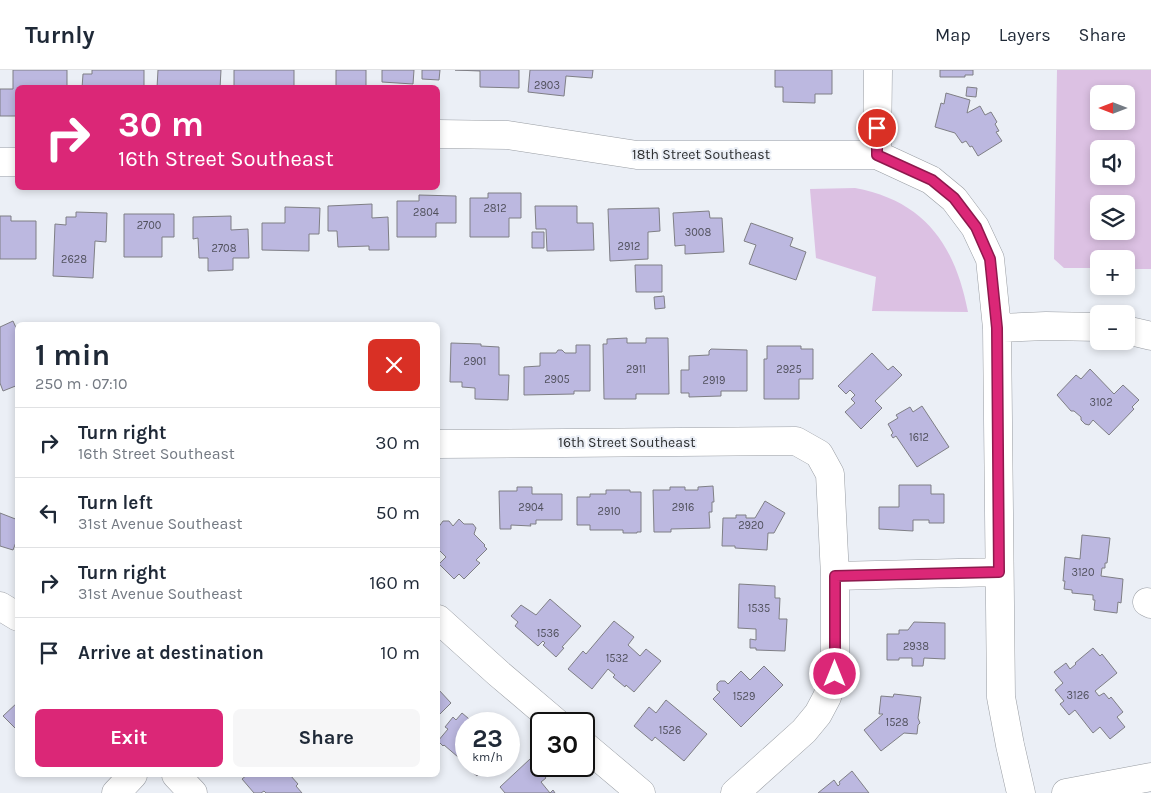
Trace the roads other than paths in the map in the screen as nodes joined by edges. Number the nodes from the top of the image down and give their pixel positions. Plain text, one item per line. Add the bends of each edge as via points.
1 (878, 70) edge
2 (440, 134) edge
3 (877, 155) junction
4 (0, 162) edge
5 (15, 162) edge
6 (1090, 327) edge
7 (997, 328) junction
8 (1135, 332) edge
9 (1151, 336) edge
10 (440, 444) edge
11 (999, 572) junction
12 (835, 576) junction
13 (0, 606) edge
14 (15, 615) edge
15 (440, 621) edge
16 (544, 712) edge
17 (595, 754) edge
18 (131, 777) edge
19 (178, 777) edge
20 (1151, 777) edge
21 (116, 793) edge
22 (194, 793) edge
23 (641, 793) edge
24 (735, 793) edge
25 (1021, 793) edge
26 (1066, 793) edge

1 - 3 street
2 - 3 street, 18th Street Southeast via 508,135 637,155
3 - 7 street via 932,180 954,198 976,227 990,259
4 - 5 street
6 - 7 street
7 - 11 street
8 - 9 street
10 - 12 street, 16th Street Southeast via 796,442 819,454 830,474
11 - 12 street
11 - 25 street via 1001,697
12 - 24 street via 835,674 827,697 804,730
13 - 14 street
15 - 16 street
17 - 23 street
18 - 21 street
19 - 22 street
20 - 26 street

